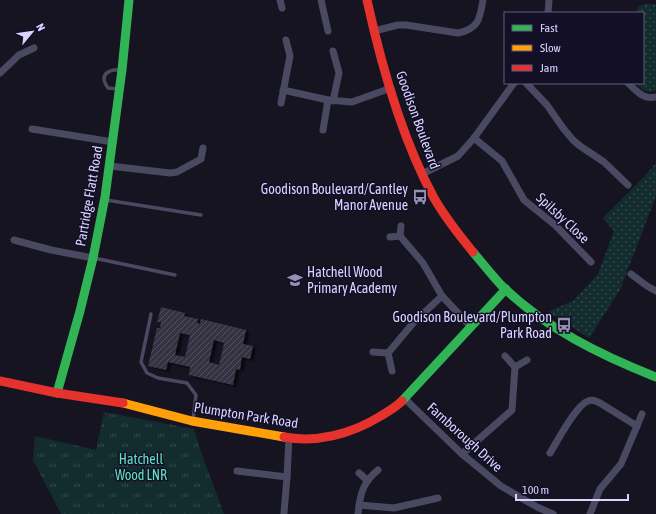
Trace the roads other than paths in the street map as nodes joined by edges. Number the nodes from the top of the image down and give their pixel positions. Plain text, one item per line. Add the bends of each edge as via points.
1 (129, 0) edge
2 (280, 0) edge
3 (320, 0) edge
4 (367, 0) edge
5 (483, 0) edge
6 (549, 0) edge
7 (282, 8) dead end
8 (548, 12) edge
9 (328, 31) dead end
10 (374, 32) junction
11 (286, 40) dead end
12 (34, 48) dead end
13 (333, 51) dead end
14 (122, 70) junction
15 (0, 73) edge
16 (513, 84) edge
17 (527, 84) edge
18 (629, 84) edge
19 (391, 88) junction
20 (119, 89) junction
21 (283, 90) junction
22 (656, 97) edge
23 (330, 100) junction
24 (280, 103) dead end
25 (32, 129) dead end
26 (322, 130) dead end
27 (474, 138) junction
28 (113, 142) junction
29 (203, 148) dead end
30 (110, 166) junction
31 (422, 174) junction
32 (628, 185) dead end
33 (105, 200) junction
34 (201, 215) dead end
35 (401, 226) dead end
36 (400, 236) junction
37 (390, 237) dead end
38 (14, 240) dead end
39 (93, 258) junction
40 (591, 262) dead end
41 (631, 274) dead end
42 (176, 275) dead end
43 (506, 289) junction
44 (656, 291) edge
45 (442, 296) junction
46 (151, 314) dead end
47 (471, 327) junction
48 (373, 352) dead end
49 (388, 353) junction
50 (505, 356) dead end
51 (527, 360) dead end
52 (515, 367) junction
53 (392, 371) dead end
54 (656, 377) edge
55 (0, 381) edge
56 (57, 393) junction
57 (405, 399) junction
58 (642, 414) dead end
59 (192, 421) junction
60 (637, 426) junction
61 (289, 438) junction
62 (550, 453) dead end
63 (462, 454) junction
64 (378, 470) dead end
65 (237, 471) dead end
66 (359, 472) dead end
67 (287, 477) junction
68 (367, 480) junction
69 (438, 498) dead end
70 (359, 505) junction
71 (536, 511) edge
72 (284, 513) dead end
73 (358, 514) edge
74 (553, 514) edge
75 (590, 514) edge

1 - 14 street, Partridge Flatt Road
2 - 7 street
3 - 9 street
4 - 10 street, Goodison Boulevard
5 - 10 street via 479,20 464,32 398,25
6 - 8 street
10 - 19 street, Goodison Boulevard
11 - 21 street via 290,56
12 - 15 street via 19,55
13 - 23 street via 339,73
14 - 20 street, Partridge Flatt Road
14 - 20 lane via 113,69 105,74 108,88
16 - 27 street
17 - 32 street via 547,105 573,140 604,162
18 - 22 street via 643,96
19 - 23 street via 352,102
19 - 31 street, Goodison Boulevard
20 - 28 street, Partridge Flatt Road
21 - 23 street
21 - 24 street
23 - 26 street
25 - 28 street
27 - 31 street via 458,156
27 - 40 street, Spilsby Close via 502,161 524,200 555,224
28 - 30 street, Partridge Flatt Road
29 - 30 street via 201,159 177,172
30 - 33 street, Partridge Flatt Road
31 - 43 street, Goodison Boulevard via 452,226
33 - 34 lane
33 - 39 street, Partridge Flatt Road
35 - 36 street
36 - 37 street
36 - 45 street via 423,263
38 - 39 street
39 - 42 lane
39 - 56 street, Partridge Flatt Road
41 - 44 street
43 - 47 street, Plumpton Park Road
43 - 54 street, Goodison Boulevard via 563,333 597,352
45 - 47 street
45 - 49 street via 414,322
46 - 59 lane via 141,362 146,373 158,378 187,383 192,388 196,399
47 - 57 street, Plumpton Park Road
48 - 49 street
49 - 53 street
50 - 52 street
51 - 52 street
52 - 63 street via 512,410
55 - 56 street, Plumpton Park Road
56 - 59 street, Plumpton Park Road via 121,403
57 - 61 street, Plumpton Park Road via 378,418 345,433 328,437
57 - 63 street, Farnborough Drive
58 - 60 street
59 - 61 street, Plumpton Park Road
60 - 62 street via 595,400 589,400 579,407
60 - 75 street via 621,464 600,489
61 - 67 street
63 - 71 street, Farnborough Drive
64 - 68 street
65 - 67 street
66 - 68 street
67 - 72 street
68 - 70 street
69 - 70 street via 394,508
70 - 73 street
71 - 74 street, Farnborough Drive

